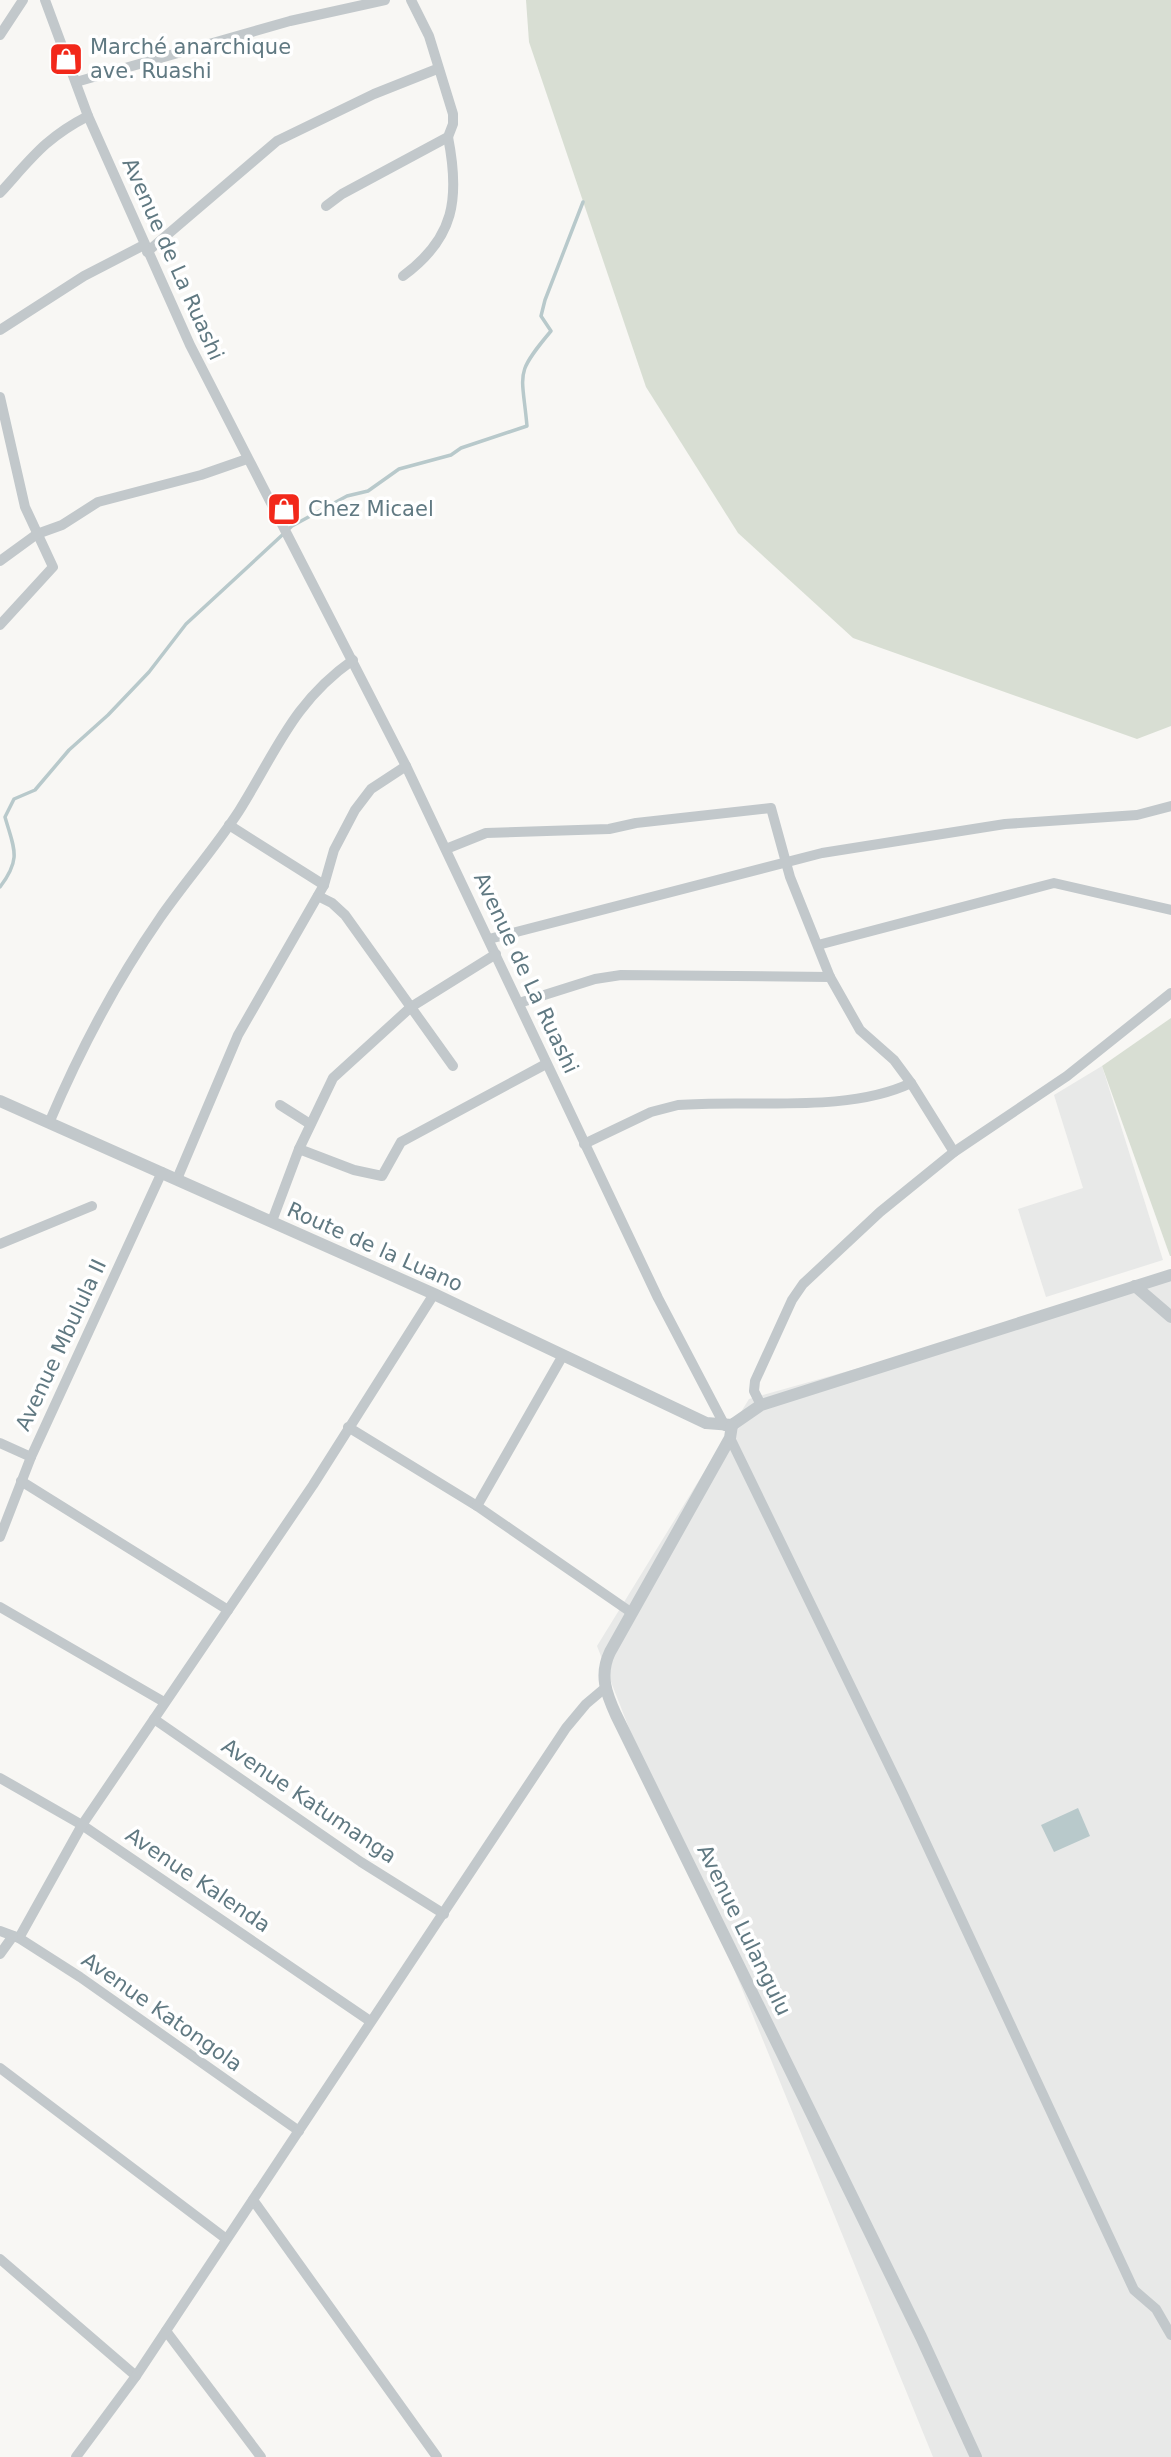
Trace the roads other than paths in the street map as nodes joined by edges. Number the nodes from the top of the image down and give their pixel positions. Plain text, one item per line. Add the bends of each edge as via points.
1 (23, 0) edge
2 (45, 0) edge
3 (385, 0) edge
4 (411, 0) edge
5 (0, 34) edge
6 (437, 69) junction
7 (76, 82) junction
8 (88, 116) junction
9 (448, 137) junction
10 (0, 193) edge
11 (326, 206) dead end
12 (145, 249) junction
13 (403, 276) dead end
14 (0, 330) edge
15 (0, 397) edge
16 (247, 459) junction
17 (37, 534) junction
18 (0, 561) edge
19 (0, 625) edge
20 (352, 660) junction
21 (406, 766) junction
22 (1171, 806) edge
23 (229, 825) junction
24 (446, 849) junction
25 (787, 863) junction
26 (324, 885) junction
27 (318, 896) junction
28 (1171, 910) edge
29 (489, 939) junction
30 (818, 945) junction
31 (496, 954) junction
32 (830, 977) junction
33 (1171, 993) edge
34 (519, 1003) junction
35 (411, 1007) junction
36 (546, 1064) junction
37 (453, 1066) dead end
38 (911, 1083) junction
39 (0, 1101) edge
40 (280, 1105) dead end
41 (49, 1123) junction
42 (310, 1124) junction
43 (584, 1144) junction
44 (299, 1149) junction
45 (954, 1152) junction
46 (162, 1172) junction
47 (177, 1179) junction
48 (92, 1206) dead end
49 (272, 1221) junction
50 (0, 1244) edge
51 (1171, 1275) edge
52 (1135, 1286) junction
53 (434, 1294) junction
54 (1171, 1317) edge
55 (562, 1357) junction
56 (761, 1405) junction
57 (348, 1427) junction
58 (729, 1430) junction
59 (0, 1443) edge
60 (31, 1457) junction
61 (21, 1481) junction
62 (477, 1506) junction
63 (0, 1537) edge
64 (0, 1607) edge
65 (228, 1610) junction
66 (632, 1613) junction
67 (605, 1688) junction
68 (164, 1702) junction
69 (154, 1718) junction
70 (0, 1778) edge
71 (82, 1825) junction
72 (444, 1914) junction
73 (0, 1931) edge
74 (16, 1937) junction
75 (0, 1954) edge
76 (370, 2021) junction
77 (0, 2068) edge
78 (299, 2131) junction
79 (253, 2200) junction
80 (225, 2238) junction
81 (0, 2259) edge
82 (166, 2331) junction
83 (1171, 2335) edge
84 (136, 2376) junction
85 (86, 2452) edge
86 (76, 2457) edge
87 (261, 2457) edge
88 (437, 2457) edge
89 (976, 2457) edge

1 - 5 street
2 - 7 street, Avenue de La Ruashi
3 - 7 street via 290,21
4 - 6 street via 429,36
6 - 9 street via 453,114
6 - 12 street via 276,141
7 - 8 street, Avenue de La Ruashi
8 - 10 street via 58,131
8 - 12 street, Avenue de La Ruashi
9 - 11 street
9 - 13 street via 455,182 453,205 444,232 425,260
12 - 14 street via 84,276
12 - 16 street, Avenue de La Ruashi
15 - 17 street via 24,503
16 - 17 street via 98,502 62,525
16 - 20 street, Avenue de La Ruashi
17 - 18 street
17 - 19 street via 48,553 51,572
20 - 21 street, Avenue de La Ruashi
20 - 23 street via 326,678 298,711
21 - 24 street, Avenue de La Ruashi
21 - 26 street via 361,799 334,850
22 - 25 street via 1137,815 972,829 822,853
23 - 26 street
23 - 41 street via 117,982 79,1052
24 - 25 street via 486,833 609,829 767,806 774,812
24 - 29 street, Avenue de La Ruashi
25 - 29 street
25 - 30 street
26 - 27 street
27 - 35 street via 345,915
27 - 47 street via 238,1035
28 - 30 street via 1054,883
29 - 31 street, Avenue de La Ruashi
30 - 32 street
31 - 34 street, Avenue de La Ruashi
31 - 35 street
32 - 34 street via 621,975
32 - 38 street via 860,1030 894,1060
33 - 45 street via 1067,1076
34 - 36 street, Avenue de La Ruashi
35 - 37 street
35 - 42 street via 333,1078
36 - 43 street, Avenue de La Ruashi
36 - 44 street via 401,1142 382,1176
38 - 43 street via 888,1093 856,1098 678,1105 651,1112
38 - 45 street
39 - 41 street, Route de la Luano
40 - 42 street
41 - 46 street, Route de la Luano
42 - 44 street
43 - 58 street, Avenue de La Ruashi via 658,1298
44 - 49 street
45 - 56 street via 880,1212 803,1284 755,1381
46 - 47 street, Route de la Luano
46 - 60 street, Avenue Mbulula II
47 - 49 street, Route de la Luano
48 - 50 street
49 - 53 street, Route de la Luano
51 - 52 street
52 - 54 street
52 - 56 street
53 - 55 street, Route de la Luano
53 - 57 street
55 - 58 street, Route de la Luano
55 - 62 street
56 - 58 street
57 - 62 street
57 - 65 street
58 - 66 street
58 - 83 street, Avenue de La Ruashi via 1134,2290 1156,2309
59 - 60 street
60 - 61 street, Avenue Mbulula II
61 - 63 street, Avenue Mbulula II
61 - 65 street
62 - 66 street
64 - 68 street
65 - 68 street
66 - 67 street via 604,1667
67 - 72 street via 566,1728
67 - 89 street, Avenue Lulangulu via 922,2337
68 - 69 street
69 - 71 street
69 - 72 street, Avenue Katumanga
70 - 71 street, Avenue Kalenda
71 - 74 street
71 - 76 street, Avenue Kalenda
72 - 76 street
73 - 74 street, Avenue Katongola
74 - 75 street
74 - 78 street, Avenue Katongola
76 - 78 street
77 - 80 street
78 - 79 street
79 - 80 street
79 - 88 street
80 - 82 street
81 - 84 street
82 - 84 street
82 - 87 street
84 - 85 street
85 - 86 street

